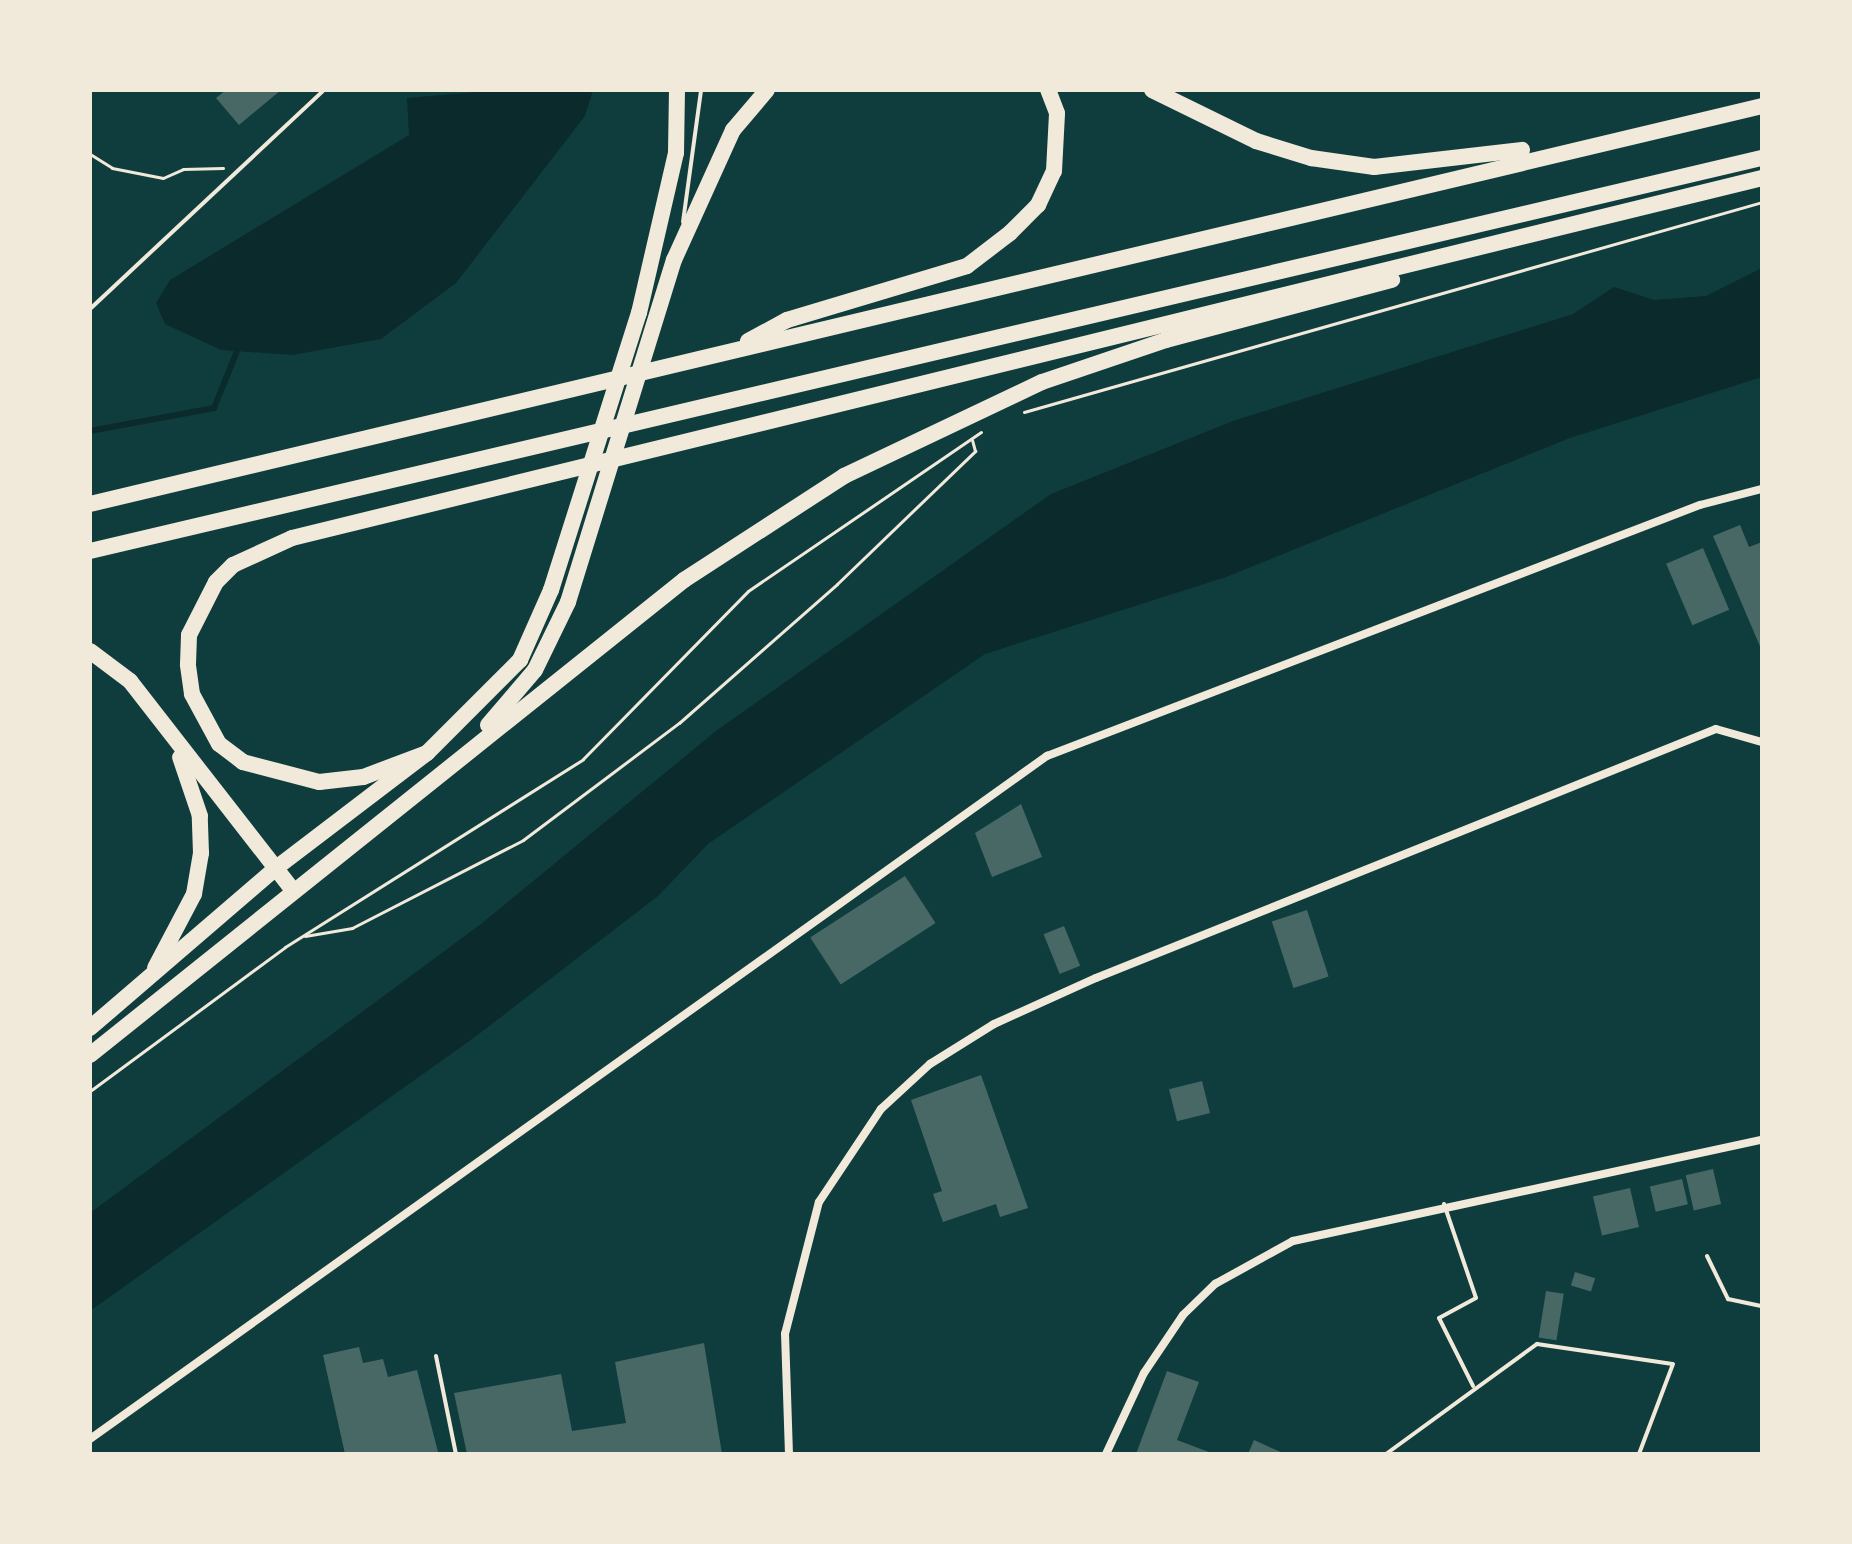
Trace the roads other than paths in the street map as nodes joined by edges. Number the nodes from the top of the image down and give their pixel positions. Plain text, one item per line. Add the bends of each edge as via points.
1 (324, 90) edge
2 (677, 90) edge
3 (701, 90) edge
4 (767, 90) edge
5 (1048, 90) edge
6 (1152, 90) edge
7 (1762, 103) edge
8 (1762, 158) edge
9 (1762, 178) edge
10 (1538, 233) junction
11 (674, 260) junction
12 (90, 309) edge
13 (726, 352) junction
14 (1762, 489) edge
15 (90, 504) edge
16 (90, 551) edge
17 (90, 651) edge
18 (165, 727) junction
19 (1762, 742) edge
20 (427, 753) junction
21 (440, 772) junction
22 (276, 868) junction
23 (291, 888) junction
24 (146, 982) junction
25 (90, 1028) edge
26 (90, 1055) edge
27 (1762, 1140) edge
28 (1444, 1204) junction
29 (1707, 1256) dead end
30 (1762, 1306) edge
31 (436, 1356) dead end
32 (1473, 1387) junction
33 (90, 1439) edge
34 (456, 1454) edge
35 (789, 1454) edge
36 (1106, 1454) edge
37 (1386, 1454) edge
38 (1639, 1454) edge

1 - 12 lane
2 - 20 highway via 676,153 639,313 575,513 520,660
3 - 11 lane via 694,174
4 - 11 highway via 733,130
5 - 13 highway via 1057,113 1054,171 1038,205 1010,233 967,266 787,320
6 - 7 highway via 1256,141 1374,167 1510,153
7 - 13 highway
8 - 16 highway
9 - 10 highway
10 - 20 highway via 292,538 233,565 216,582 189,635 188,664 192,694 219,744 243,762 319,782 363,777
10 - 21 highway via 1306,307 1166,340 948,421 844,476 719,556
11 - 21 highway via 568,602 535,670
13 - 15 highway
14 - 33 street via 1700,505 1047,756
17 - 18 highway via 130,681
18 - 22 highway
18 - 24 highway via 191,781 201,853 194,894
19 - 35 street via 1716,729 1096,978 994,1024 930,1064 881,1109 819,1202 785,1334
20 - 22 highway
21 - 23 highway
22 - 23 highway
22 - 24 highway
23 - 26 highway
24 - 25 highway
27 - 28 street
28 - 32 lane via 1476,1298 1439,1318
28 - 36 street via 1293,1241 1215,1284 1183,1315 1144,1373
29 - 30 lane via 1728,1299
31 - 34 lane
32 - 37 lane
32 - 38 lane via 1537,1344 1673,1364

